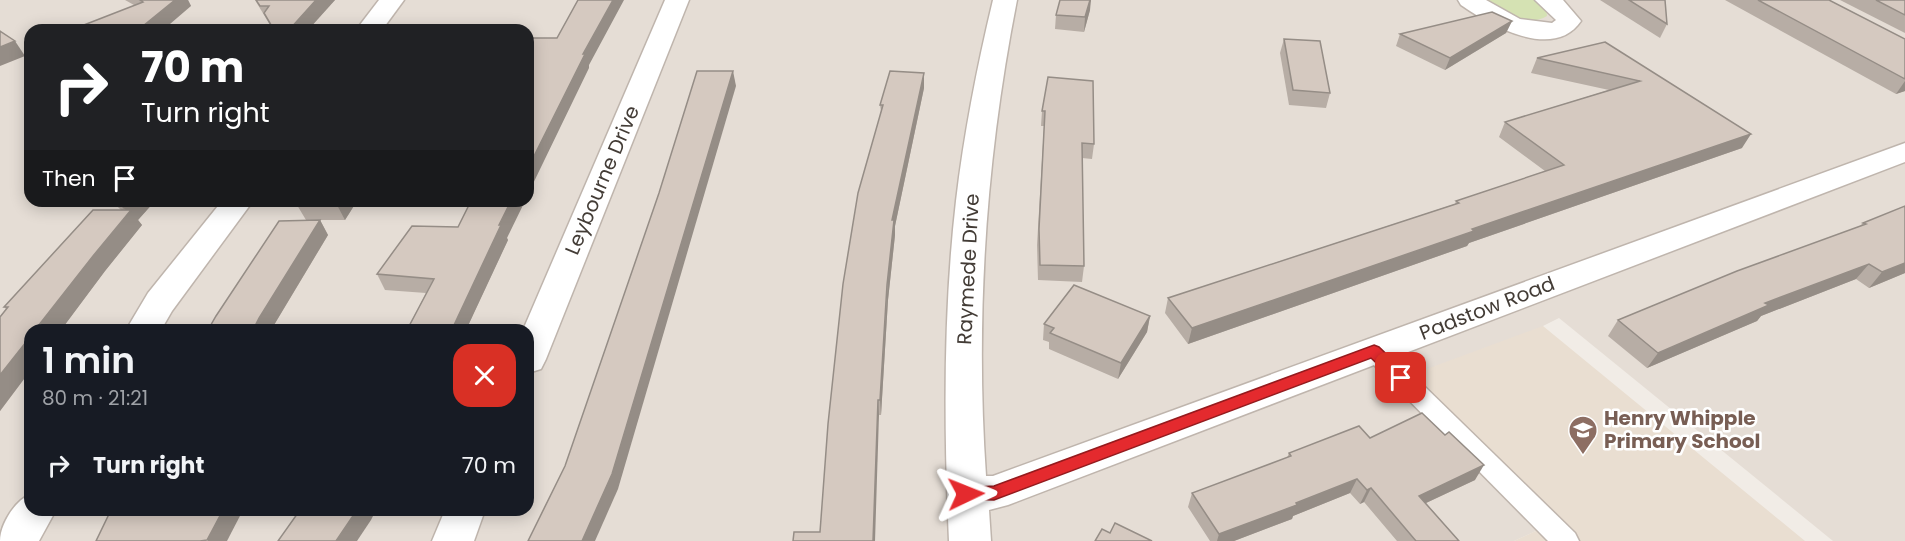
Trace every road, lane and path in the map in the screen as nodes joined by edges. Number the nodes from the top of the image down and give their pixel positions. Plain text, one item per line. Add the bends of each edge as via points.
1 (392, 0) edge
2 (677, 0) edge
3 (1005, 0) edge
4 (1470, 0) edge
5 (1547, 0) edge
6 (374, 24) edge
7 (1905, 152) edge
8 (233, 207) edge
9 (147, 324) edge
10 (534, 345) edge
11 (1374, 351) junction
12 (966, 494) junction
13 (32, 516) edge
14 (463, 516) edge
15 (17, 541) edge
16 (453, 541) edge
17 (970, 541) edge
18 (1566, 541) edge

1 - 6 street
2 - 10 street, Leybourne Drive
3 - 12 street, Raymede Drive via 973,176 963,314
4 - 5 street via 1501,22 1530,30 1558,31 1569,21
7 - 11 street, Padstow Road
8 - 9 street
11 - 12 street, Padstow Road via 994,493
11 - 18 lane
12 - 17 street, Raymede Drive
13 - 15 street
14 - 16 street

